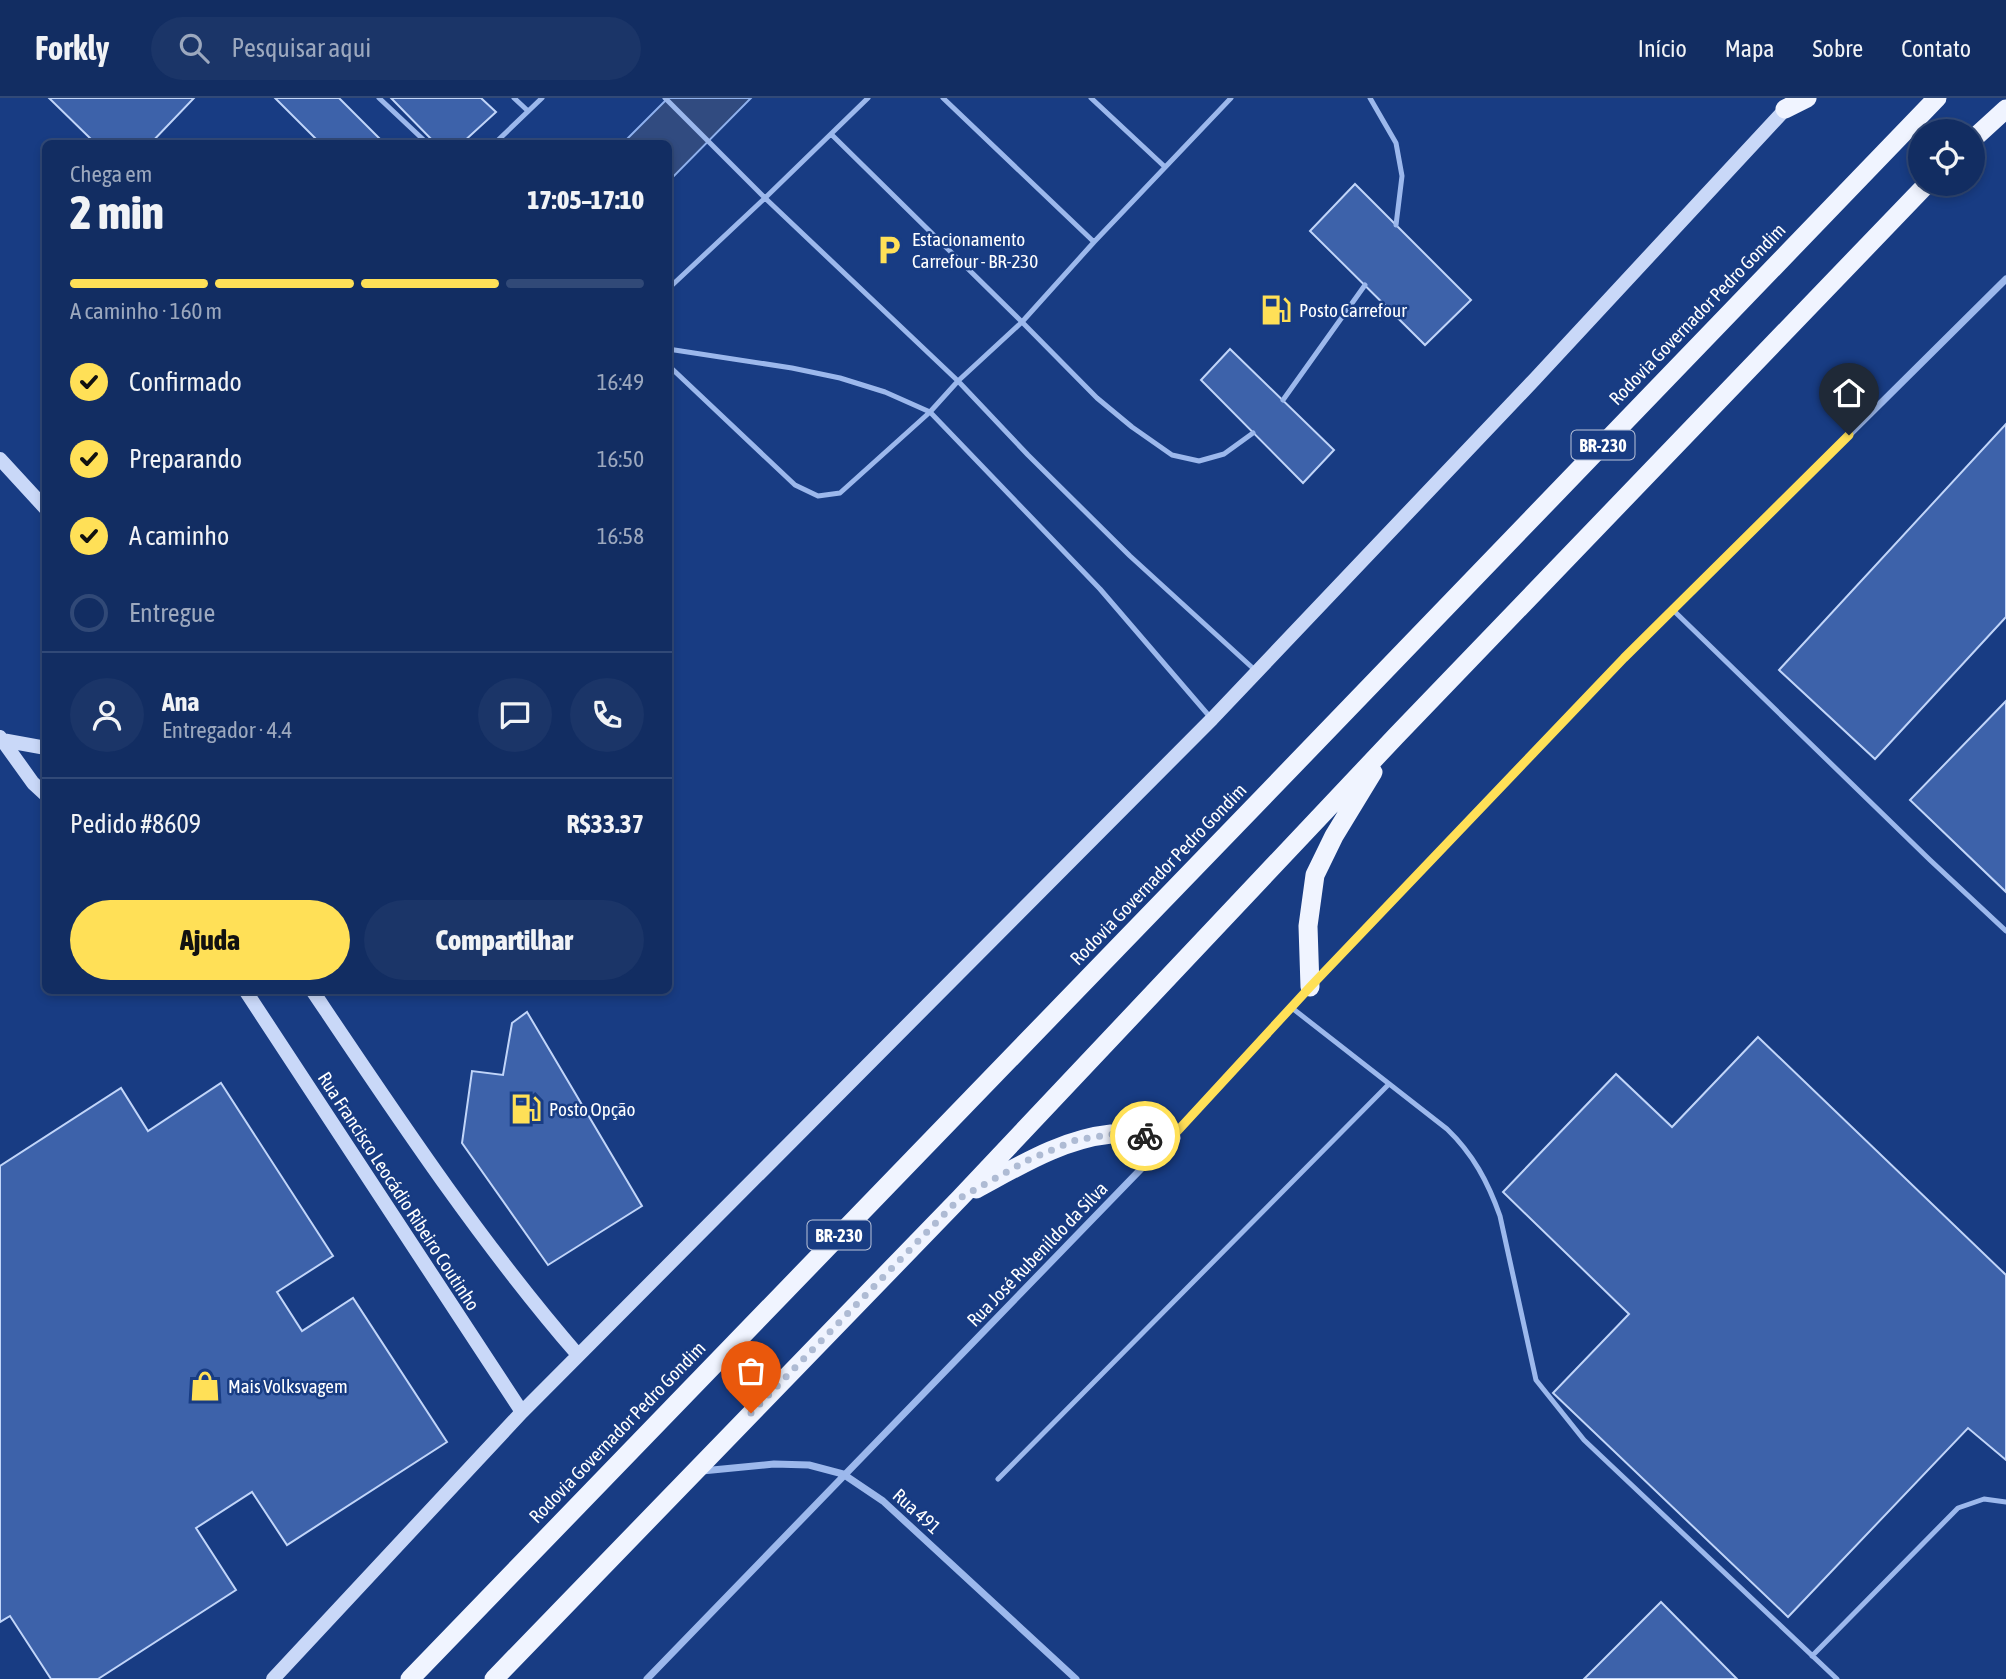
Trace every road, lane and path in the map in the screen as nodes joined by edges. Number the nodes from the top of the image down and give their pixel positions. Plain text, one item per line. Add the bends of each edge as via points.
1 (379, 98) edge
2 (514, 98) edge
3 (542, 98) edge
4 (664, 98) edge
5 (868, 98) edge
6 (943, 98) edge
7 (1091, 98) edge
8 (1230, 98) edge
9 (1370, 98) edge
10 (1807, 98) edge
11 (1937, 98) edge
12 (1791, 104) edge
13 (2006, 109) edge
14 (528, 111) junction
15 (1985, 129) edge
16 (831, 134) junction
17 (424, 140) edge
18 (498, 140) edge
19 (1165, 167) junction
20 (1915, 196) edge
21 (765, 198) junction
22 (1396, 225) dead end
23 (1094, 242) junction
24 (2006, 279) edge
25 (672, 285) edge
26 (1365, 285) dead end
27 (1023, 322) junction
28 (672, 350) edge
29 (672, 369) edge
30 (958, 381) junction
31 (1283, 400) dead end
32 (930, 412) junction
33 (1253, 433) dead end
34 (0, 460) edge
35 (42, 505) edge
36 (1673, 610) junction
37 (1256, 671) junction
38 (1212, 719) junction
39 (1396, 736) junction
40 (1, 739) edge
41 (42, 747) edge
42 (42, 791) edge
43 (2006, 931) edge
44 (1310, 987) junction
45 (247, 994) edge
46 (315, 994) edge
47 (1292, 1008) junction
48 (1390, 1084) junction
49 (1171, 1138) junction
50 (960, 1198) junction
51 (578, 1355) junction
52 (522, 1412) junction
53 (694, 1472) junction
54 (843, 1474) junction
55 (998, 1479) dead end
56 (2006, 1503) edge
57 (1812, 1656) junction
58 (273, 1679) edge
59 (410, 1679) edge
60 (494, 1679) edge
61 (646, 1679) edge
62 (1076, 1679) edge
63 (1838, 1679) edge

1 - 17 lane
2 - 14 lane
3 - 14 lane
4 - 21 lane
5 - 16 lane
6 - 23 lane
7 - 19 lane
8 - 19 lane
9 - 22 lane via 1396,143 1402,176
10 - 12 highway
11 - 59 highway, Rodovia Governador Pedro Gondim / BR-230
12 - 37 main road
13 - 15 highway
14 - 18 lane
16 - 21 lane
16 - 27 lane
19 - 23 lane
20 - 39 highway, BR-230
21 - 25 lane
21 - 30 lane
23 - 27 lane
24 - 36 street, Rua José Rubenildo da Silva
26 - 31 lane
27 - 30 lane
27 - 33 lane via 1097,398 1172,455 1199,461 1224,454
28 - 32 lane via 840,377
29 - 32 lane via 795,485 818,496 840,492
30 - 32 lane
30 - 37 lane via 1130,556
32 - 38 lane via 1100,589
34 - 35 main road
36 - 43 lane
36 - 44 street, Rua José Rubenildo da Silva
37 - 38 main road
38 - 51 main road
39 - 44 highway via 1315,875 1308,926
39 - 50 highway, BR-230
40 - 41 main road
40 - 42 main road
44 - 47 street, Rua José Rubenildo da Silva
45 - 52 main road, Rua Francisco Leocádio Ribeiro Coutinho
46 - 51 main road, Rua Francisco Leocádio Ribeiro Coutinho via 533,1304
47 - 48 lane
47 - 49 street, Rua José Rubenildo da Silva
48 - 55 lane
48 - 57 lane via 1462,1143 1491,1190 1536,1380 1557,1409
49 - 50 highway via 1114,1134 1076,1140 1030,1159
49 - 54 street, Rua José Rubenildo da Silva
50 - 53 highway, BR-230
51 - 52 main road
52 - 58 main road
53 - 54 street, Rua 491 via 774,1464 809,1465
53 - 60 highway, BR-230
54 - 61 street, Rua José Rubenildo da Silva
54 - 62 street, Rua 491 via 883,1501
56 - 57 lane via 1984,1499 1958,1508
57 - 63 lane

